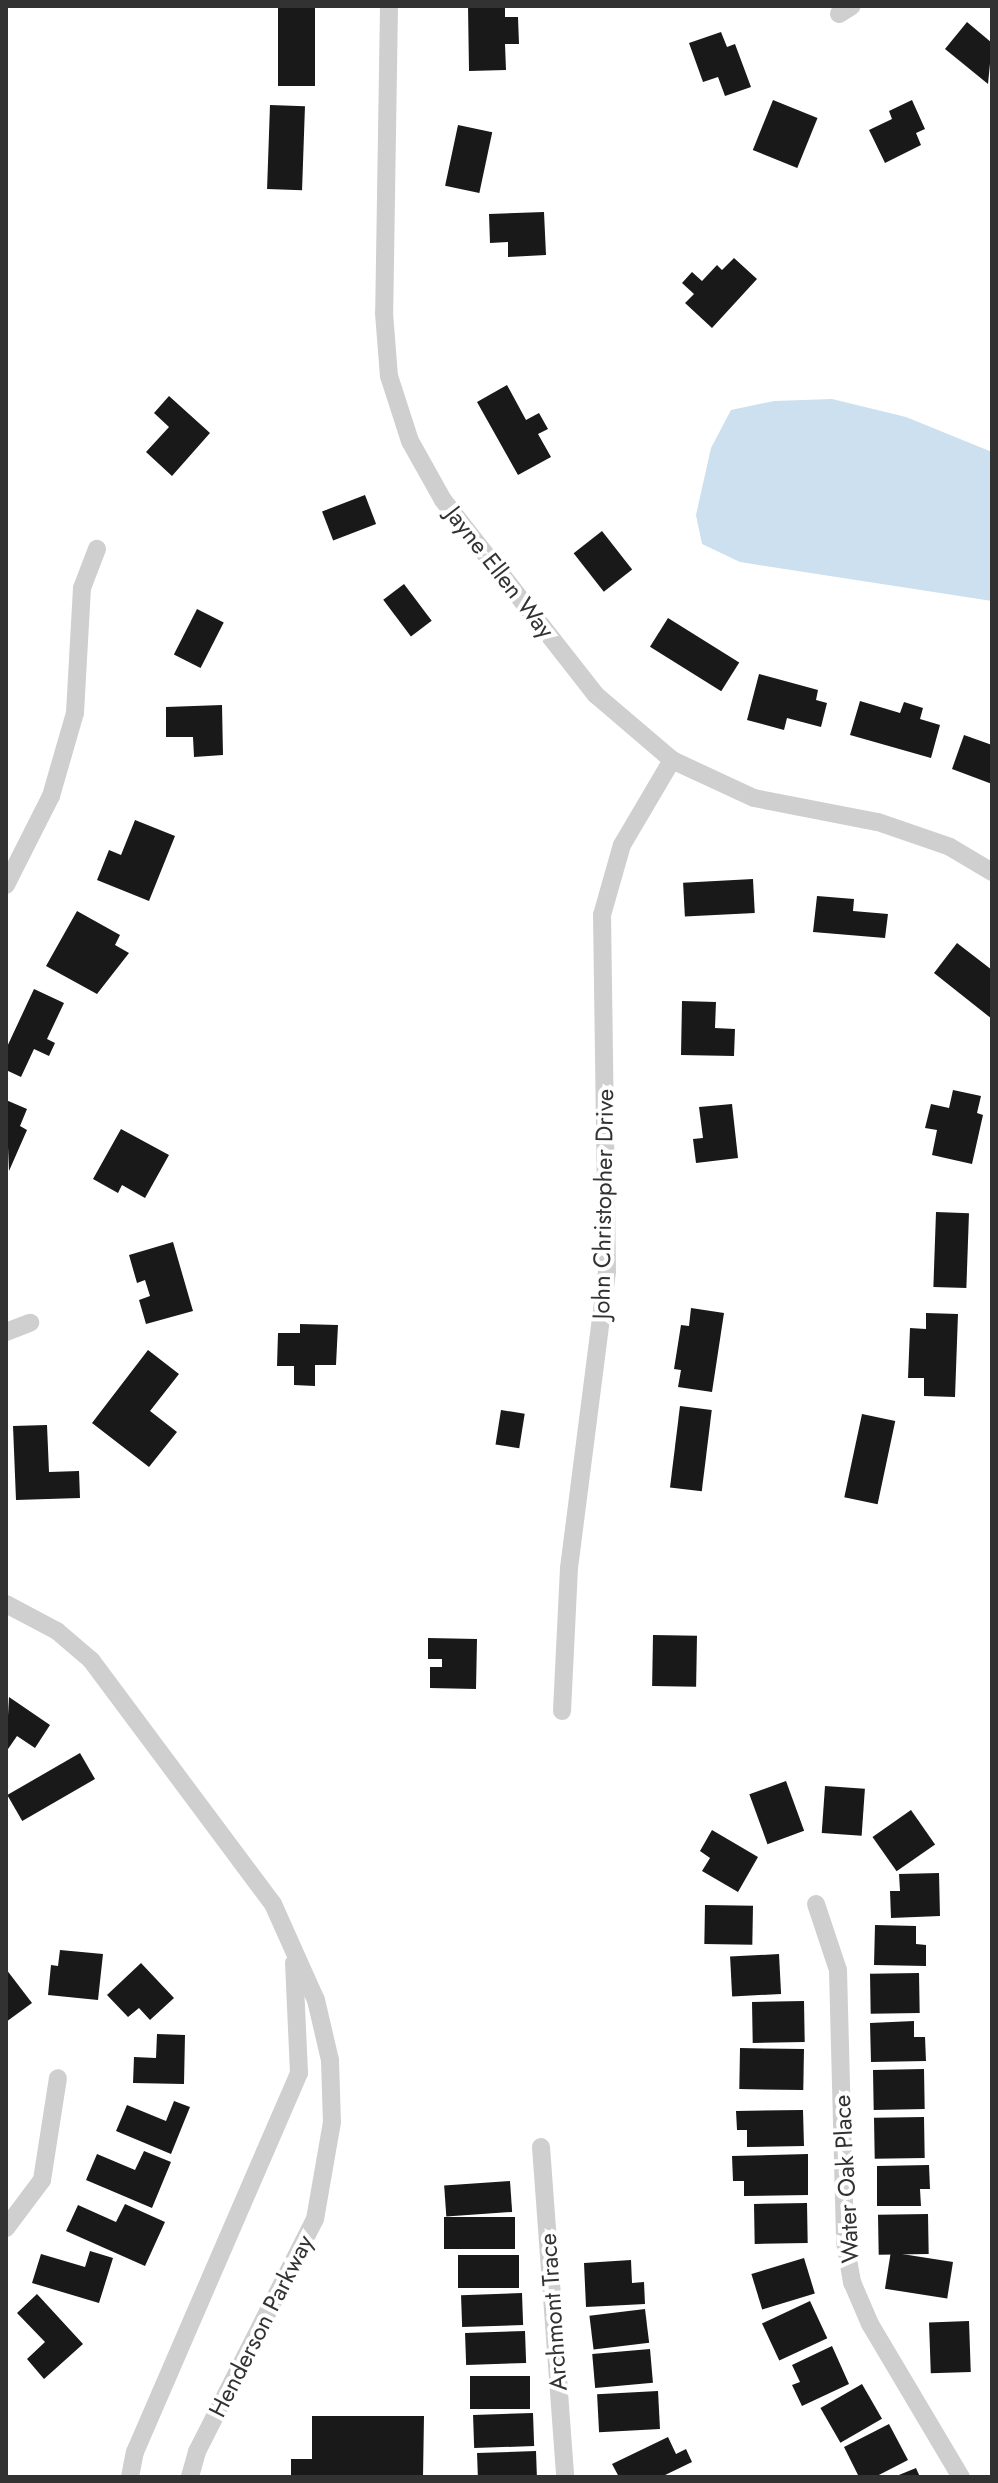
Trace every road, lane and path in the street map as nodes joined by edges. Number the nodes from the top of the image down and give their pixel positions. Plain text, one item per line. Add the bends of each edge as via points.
1 (389, 6) edge
2 (97, 549) dead end
3 (672, 760) junction
4 (992, 872) edge
5 (6, 885) edge
6 (30, 1323) dead end
7 (6, 1332) edge
8 (6, 1604) edge
9 (562, 1711) dead end
10 (816, 1904) dead end
11 (292, 1940) junction
12 (58, 2078) dead end
13 (541, 2147) dead end
14 (6, 2228) edge
15 (563, 2449) junction
16 (130, 2477) edge
17 (190, 2477) edge
18 (565, 2477) edge
19 (578, 2477) edge
20 (961, 2477) edge

1 - 3 street, Jayne Ellen Way via 384,313 389,376 410,441 443,500 596,695
2 - 5 street via 82,588 75,713 51,796
3 - 4 street, Jayne Ellen Way via 754,798 878,822 950,847
3 - 9 street, John Christopher Drive via 622,845 602,915 607,1271 569,1568
6 - 7 street
8 - 11 street, Henderson Parkway via 57,1631 91,1660 273,1904
10 - 20 street, Water Oak Place via 838,1970 845,2242 852,2282 870,2324
11 - 16 street, Henderson Parkway via 299,2073 135,2452
11 - 17 street, Henderson Parkway via 316,2000 330,2060 332,2122 326,2177 299,2259 197,2452
12 - 14 street via 42,2180
13 - 15 street, Archmont Trace
15 - 18 street, Archmont Trace
15 - 19 street

